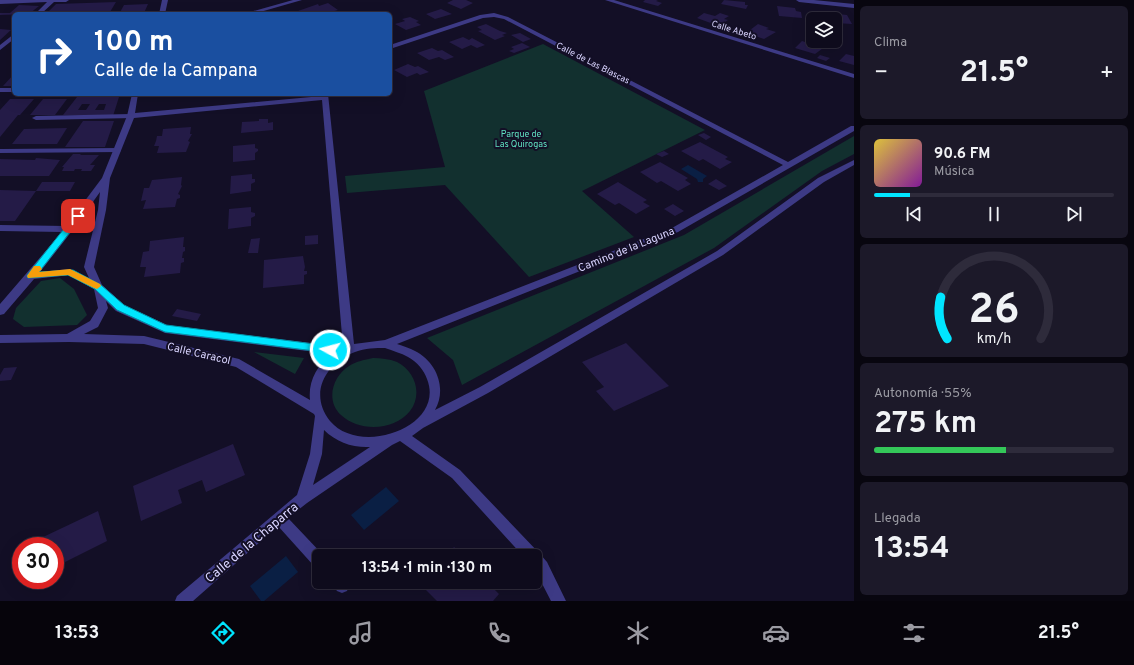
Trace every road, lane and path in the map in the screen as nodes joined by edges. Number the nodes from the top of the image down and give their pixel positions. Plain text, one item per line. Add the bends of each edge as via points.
1 (53, 0) edge
2 (66, 0) edge
3 (166, 0) edge
4 (299, 0) edge
5 (609, 0) edge
6 (799, 0) edge
7 (0, 2) edge
8 (854, 6) edge
9 (40, 12) edge
10 (163, 12) edge
11 (254, 12) edge
12 (12, 38) edge
13 (392, 46) edge
14 (0, 48) edge
15 (854, 76) edge
16 (0, 90) edge
17 (12, 90) edge
18 (135, 96) edge
19 (326, 96) edge
20 (131, 116) junction
21 (36, 118) dead end
22 (854, 128) edge
23 (2, 150) dead end
24 (117, 150) junction
25 (854, 162) edge
26 (788, 164) junction
27 (106, 178) junction
28 (0, 228) edge
29 (69, 229) junction
30 (32, 276) junction
31 (98, 287) junction
32 (0, 311) edge
33 (69, 338) junction
34 (0, 339) edge
35 (386, 344) junction
36 (347, 351) junction
37 (318, 413) junction
38 (422, 423) junction
39 (402, 436) junction
40 (389, 441) junction
41 (302, 499) junction
42 (279, 516) junction
43 (526, 549) edge
44 (312, 553) edge
45 (542, 567) edge
46 (182, 601) edge
47 (560, 601) edge

1 - 2 street
1 - 7 street
1 - 9 street
3 - 10 street
4 - 11 street
5 - 15 street, Calle Abeto
6 - 8 street
12 - 14 street
13 - 26 street, Calle de Las Blascas via 482,16 506,18
16 - 17 street
18 - 20 street
19 - 20 street
19 - 36 street
20 - 21 street
20 - 24 street
22 - 26 street, Camino de la Laguna
23 - 24 street
24 - 27 street
25 - 38 street via 821,180 720,252 484,390
26 - 35 street, Camino de la Laguna via 675,230
27 - 29 street
27 - 31 street, Calle Caracol via 102,210 89,267
28 - 29 street
29 - 30 street
30 - 31 street, Calle Caracol via 70,272
30 - 32 street
31 - 33 street, Calle Caracol via 103,308 94,324
31 - 36 street, Calle Caracol via 120,308 165,328
33 - 34 street, Calle Caracol
33 - 37 street, Calle Caracol via 144,340 239,362
35 - 36 street via 367,345
35 - 38 street via 403,348 417,356 428,367 434,380 436,395 432,410
36 - 37 street via 325,367 319,377 314,399
37 - 40 street via 329,428 341,436 372,443
37 - 41 street, Calle de la Chaparra via 316,454
38 - 39 street
39 - 40 street
39 - 43 street via 456,474
40 - 41 street, Calle de la Chaparra
41 - 42 street, Calle de la Chaparra
42 - 44 street
42 - 46 street, Calle de la Chaparra
45 - 47 street

